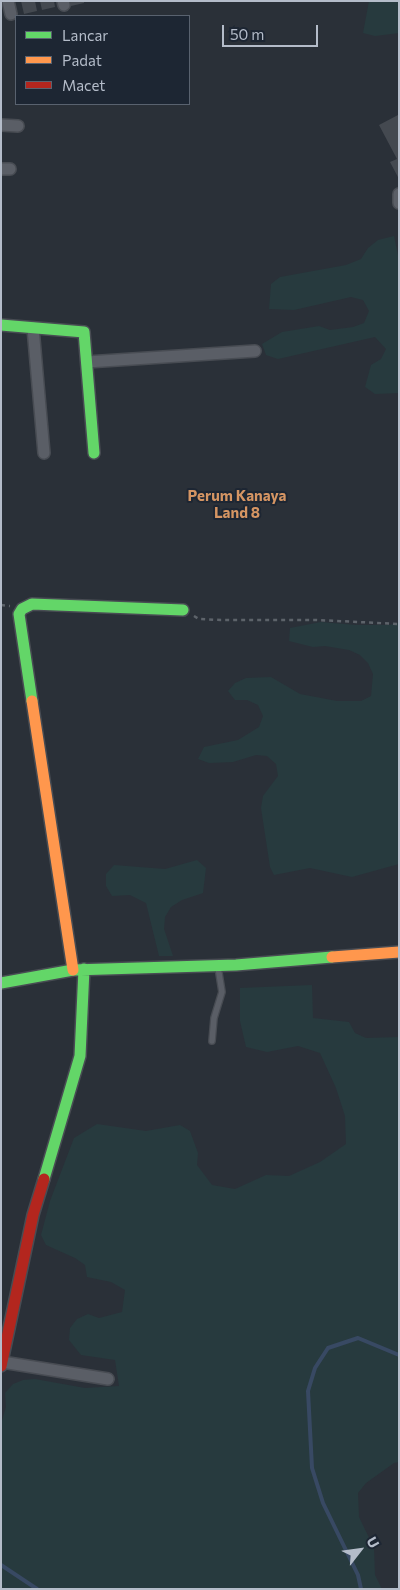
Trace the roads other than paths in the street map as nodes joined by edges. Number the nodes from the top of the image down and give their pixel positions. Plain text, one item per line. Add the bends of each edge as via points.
1 (8, 1) edge
2 (11, 14) dead end
3 (1, 125) edge
4 (18, 126) dead end
5 (399, 194) edge
6 (399, 203) edge
7 (1, 325) edge
8 (33, 328) junction
9 (256, 351) dead end
10 (87, 362) junction
11 (44, 453) dead end
12 (94, 453) dead end
13 (183, 610) road end
14 (399, 952) edge
15 (218, 965) junction
16 (78, 970) junction
17 (1, 983) edge
18 (212, 1041) dead end
19 (2, 1364) edge
20 (108, 1379) dead end

1 - 2 street
3 - 4 street
5 - 6 street
7 - 8 street
8 - 10 street via 84,332
8 - 11 street
9 - 10 street
10 - 12 street
13 - 16 street via 32,604 19,614
14 - 15 street
15 - 16 street
15 - 18 lane via 222,992 214,1018
16 - 17 street
16 - 19 street via 80,1056 33,1215
19 - 20 street

